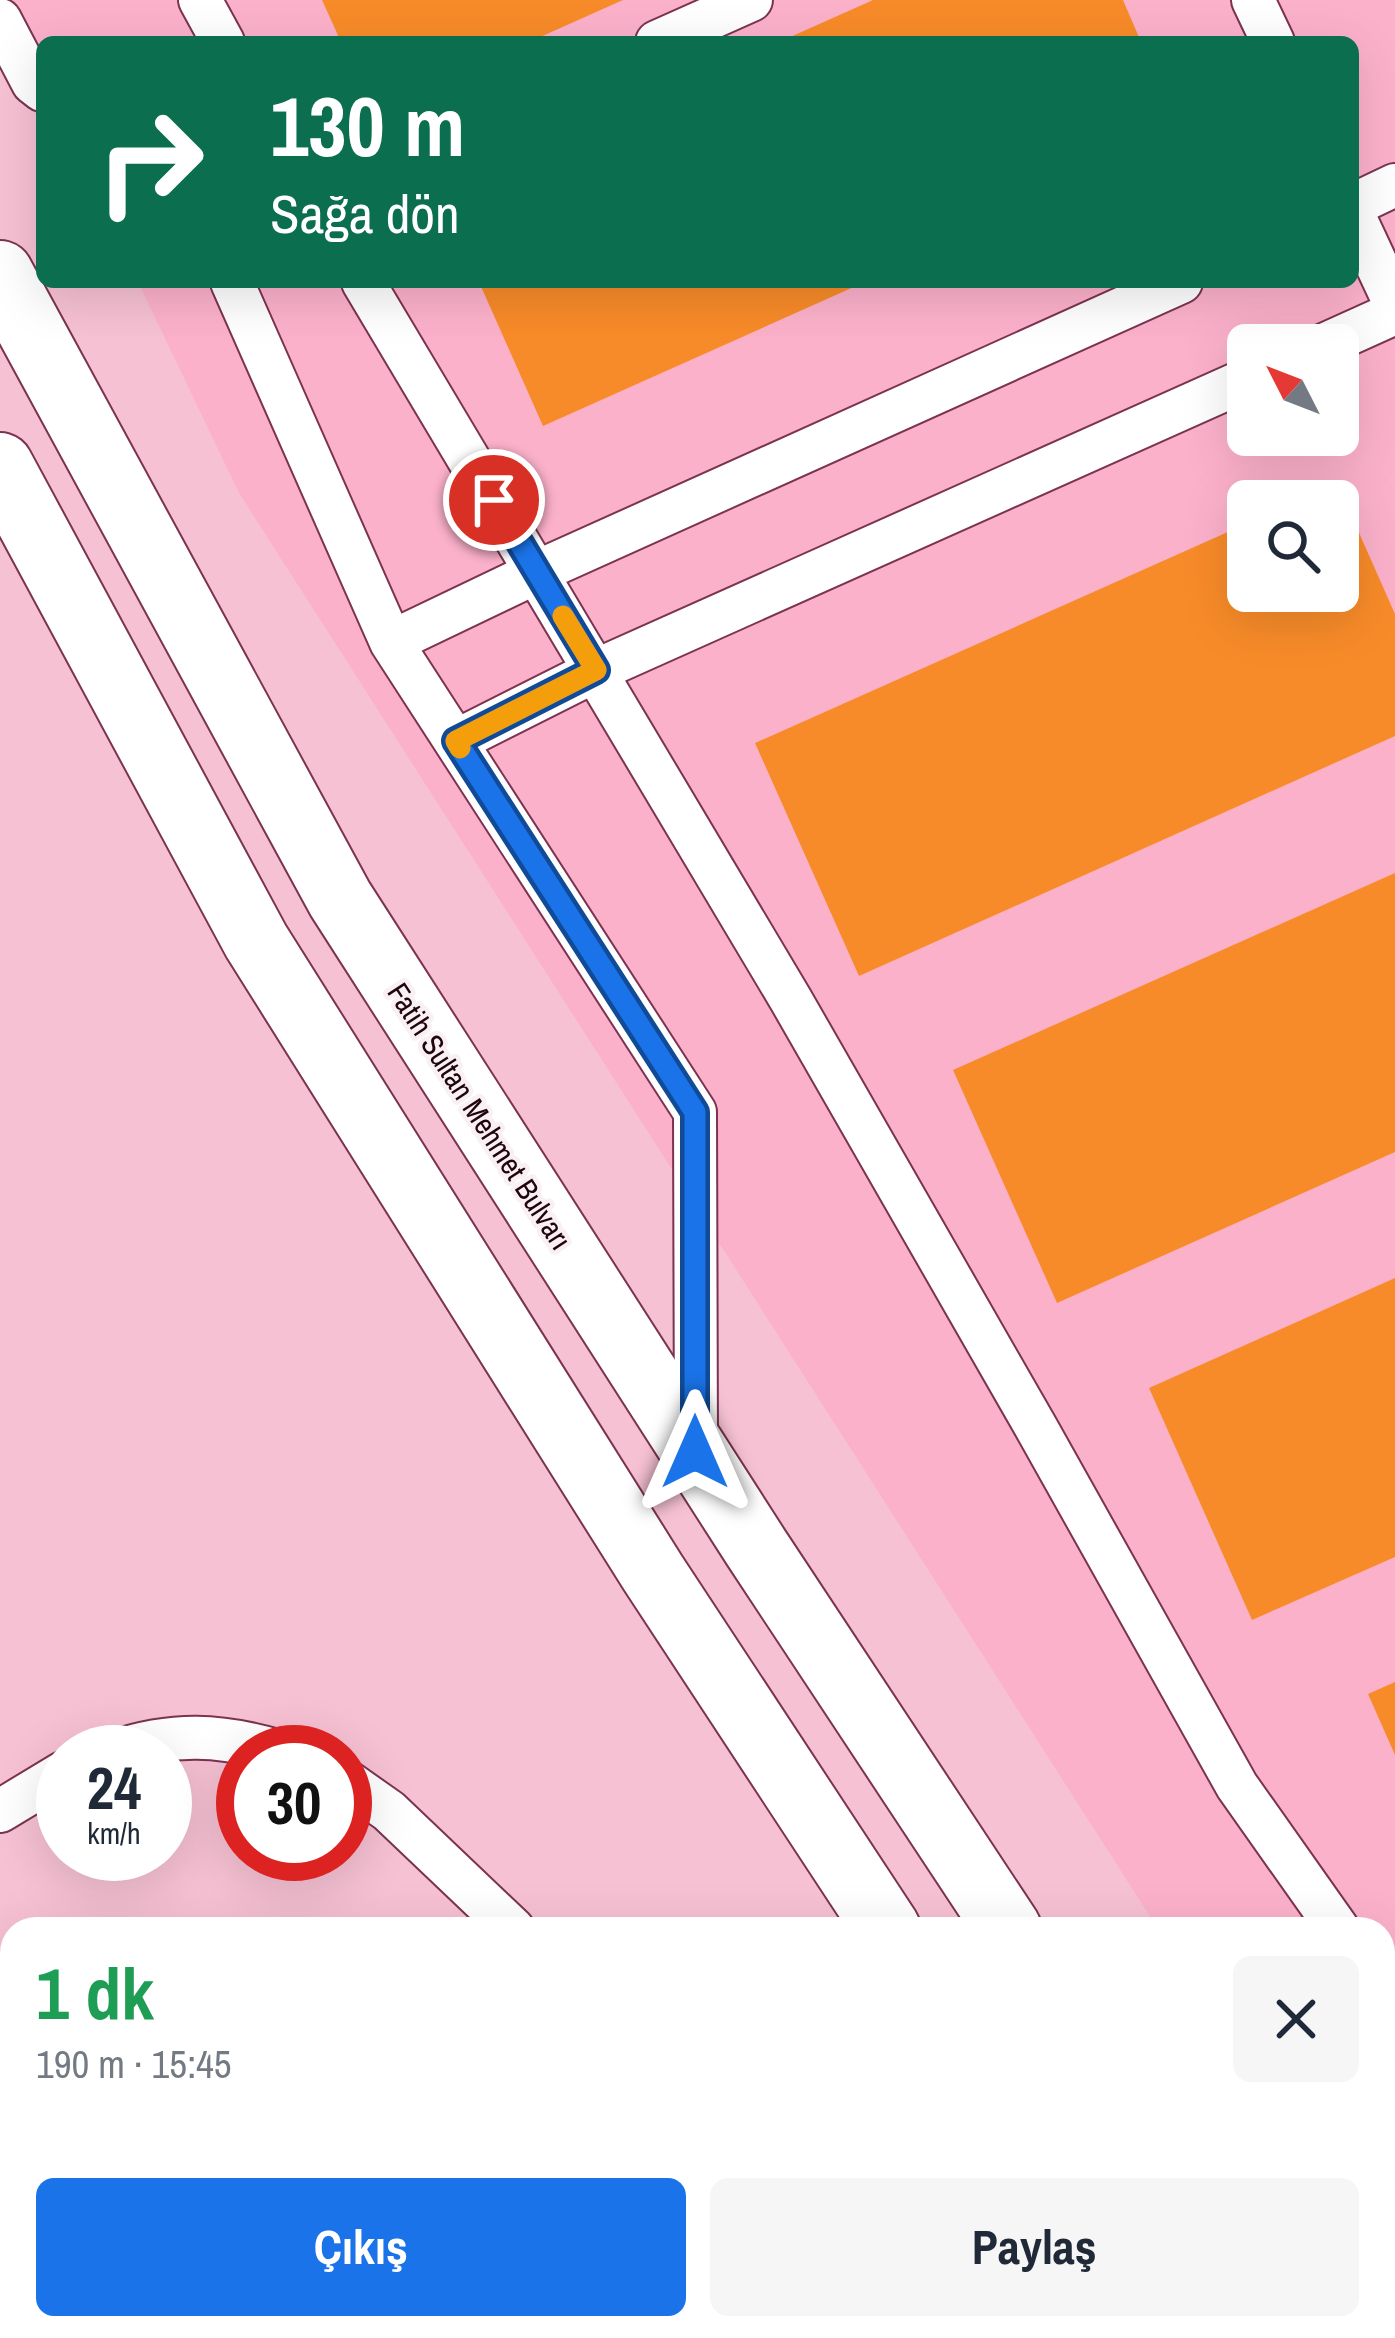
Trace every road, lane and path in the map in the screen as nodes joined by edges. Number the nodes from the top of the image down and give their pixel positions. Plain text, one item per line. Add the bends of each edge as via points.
1 (200, 0) edge
2 (751, 0) edge
3 (1253, 0) edge
4 (0, 20) edge
5 (220, 36) edge
6 (670, 36) edge
7 (1270, 36) edge
8 (36, 85) edge
9 (1395, 185) edge
10 (1359, 202) edge
11 (1359, 227) edge
12 (0, 274) edge
13 (235, 288) edge
14 (367, 288) edge
15 (1168, 288) edge
16 (1395, 304) edge
17 (1395, 313) edge
18 (1359, 329) edge
19 (1227, 388) edge
20 (0, 466) edge
21 (537, 572) junction
22 (391, 642) junction
23 (596, 670) junction
24 (456, 741) junction
25 (695, 1452) junction
26 (36, 1789) edge
27 (372, 1799) edge
28 (0, 1811) edge
29 (500, 1917) edge
30 (878, 1917) edge
31 (1000, 1917) edge
32 (1330, 1917) edge

1 - 5 street
2 - 6 street
3 - 7 street
4 - 8 street
9 - 10 street
11 - 16 street
12 - 25 highway, Fatih Sultan Mehmet Bulvarı via 340,899
13 - 22 street
14 - 21 street
15 - 21 street
17 - 18 street
19 - 23 street
20 - 30 highway via 256,941
21 - 22 street
21 - 23 street
22 - 24 street
23 - 24 street
23 - 32 street via 1237,1786
24 - 25 street via 695,1112
25 - 31 highway, Fatih Sultan Mehmet Bulvarı
26 - 28 street
27 - 29 street

